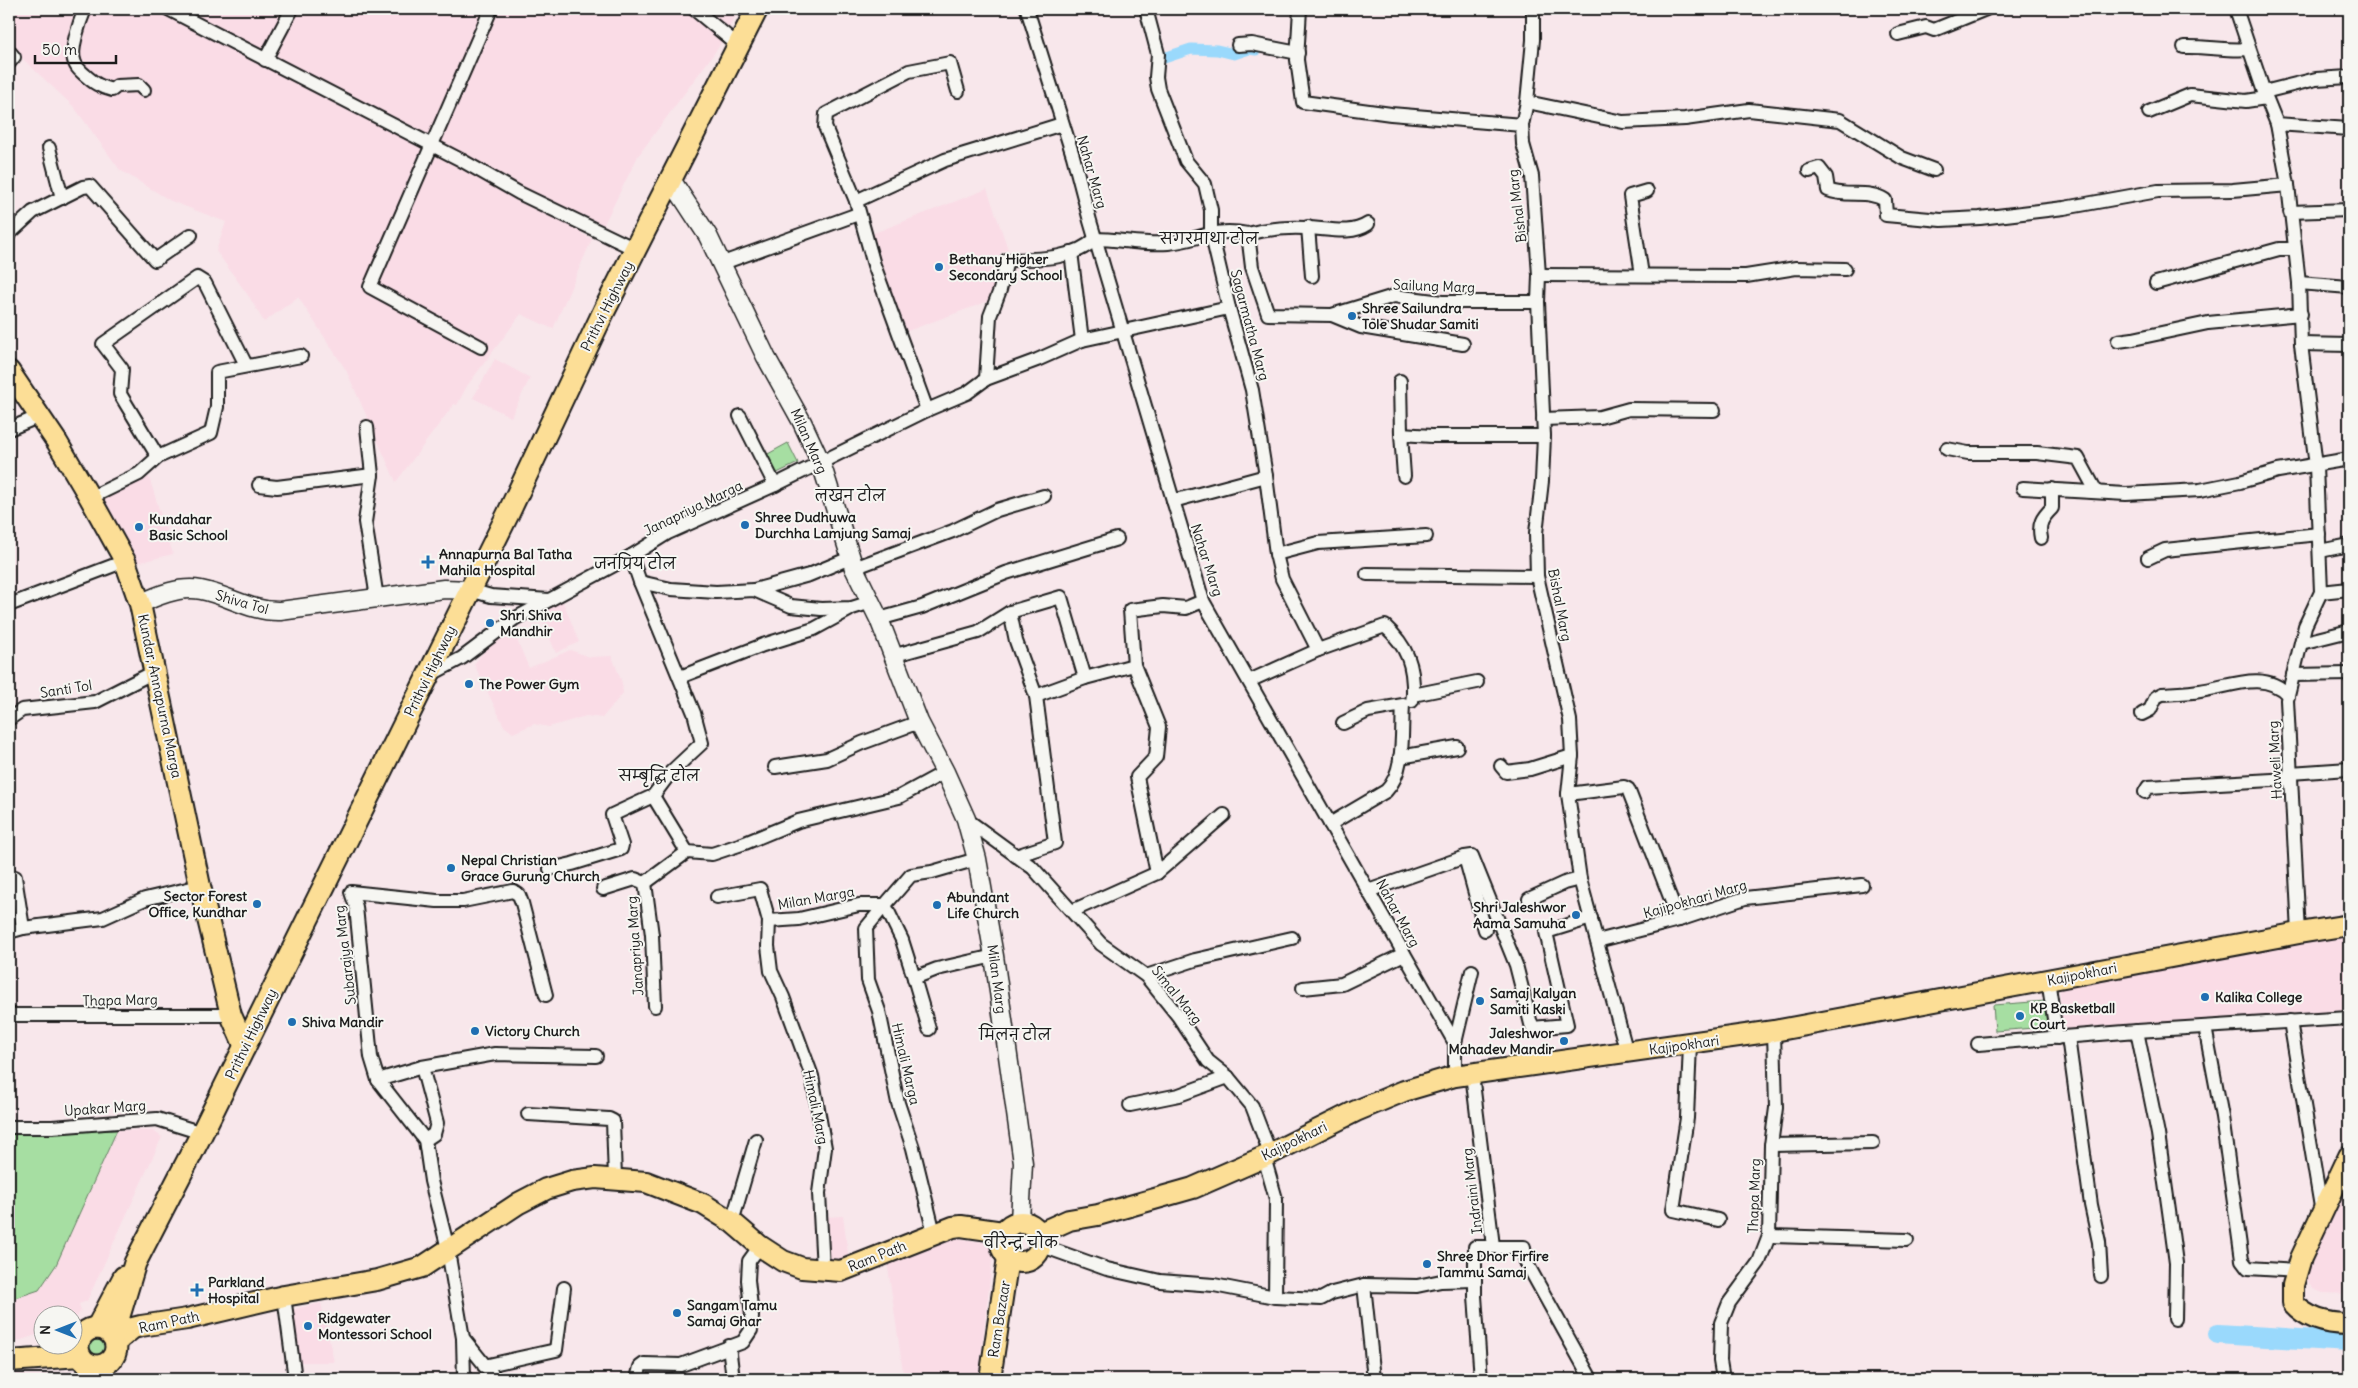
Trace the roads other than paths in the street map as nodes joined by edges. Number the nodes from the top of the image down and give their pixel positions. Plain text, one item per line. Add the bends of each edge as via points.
1 (85, 9) edge
2 (168, 9) edge
3 (292, 9) edge
4 (491, 9) edge
5 (694, 9) edge
6 (1027, 9) edge
7 (1146, 9) edge
8 (1300, 9) edge
9 (1533, 9) edge
10 (1986, 9) edge
11 (2236, 9) edge
12 (752, 11) edge
13 (1898, 34) dead end
14 (1238, 45) dead end
15 (739, 46) junction
16 (2184, 47) dead end
17 (2249, 49) junction
18 (9, 51) edge
19 (1298, 53) junction
20 (265, 60) junction
21 (9, 63) edge
22 (2349, 77) edge
23 (144, 90) dead end
24 (958, 91) dead end
25 (2265, 95) junction
26 (1527, 102) junction
27 (2149, 112) dead end
28 (1062, 124) junction
29 (2277, 124) junction
30 (1522, 125) junction
31 (2349, 129) edge
32 (431, 144) junction
33 (49, 148) dead end
34 (1934, 170) dead end
35 (1809, 171) dead end
36 (670, 178) junction
37 (2288, 185) junction
38 (1647, 191) dead end
39 (62, 198) junction
40 (857, 208) junction
41 (2349, 210) edge
42 (2290, 212) junction
43 (1368, 224) dead end
44 (1308, 228) junction
45 (1211, 232) junction
46 (9, 234) edge
47 (1248, 234) junction
48 (191, 235) dead end
49 (1098, 238) junction
50 (2294, 249) junction
51 (635, 250) junction
52 (1071, 252) junction
53 (720, 264) junction
54 (1844, 268) dead end
55 (1539, 275) junction
56 (1642, 275) junction
57 (1312, 276) dead end
58 (2156, 283) dead end
59 (2298, 283) junction
60 (2349, 287) edge
61 (1538, 302) junction
62 (1229, 308) junction
63 (2301, 314) junction
64 (1332, 315) junction
65 (1126, 331) junction
66 (1082, 340) junction
67 (2118, 341) dead end
68 (1463, 344) dead end
69 (2301, 344) junction
70 (2349, 345) edge
71 (481, 347) dead end
72 (301, 356) dead end
73 (246, 366) junction
74 (9, 371) edge
75 (986, 378) junction
76 (1400, 381) dead end
77 (927, 410) junction
78 (1714, 410) dead end
79 (40, 416) junction
80 (740, 416) dead end
81 (1543, 420) junction
82 (367, 427) dead end
83 (9, 429) edge
84 (1401, 434) junction
85 (1544, 436) junction
86 (1947, 450) dead end
87 (158, 457) junction
88 (2349, 460) edge
89 (821, 463) junction
90 (2316, 466) junction
91 (372, 475) junction
92 (1266, 476) junction
93 (1404, 476) dead end
94 (259, 484) dead end
95 (775, 485) junction
96 (2022, 488) dead end
97 (2052, 489) junction
98 (2096, 491) junction
99 (1044, 496) dead end
100 (90, 498) junction
101 (1173, 501) junction
102 (2319, 534) junction
103 (1426, 536) dead end
104 (2041, 538) dead end
105 (1117, 539) dead end
106 (2349, 545) edge
107 (2320, 550) junction
108 (1276, 554) junction
109 (631, 556) junction
110 (2148, 558) dead end
111 (125, 560) junction
112 (852, 563) junction
113 (1367, 574) dead end
114 (1537, 576) junction
115 (640, 582) junction
116 (2349, 589) edge
117 (470, 590) junction
118 (754, 590) junction
119 (2321, 592) junction
120 (377, 598) junction
121 (549, 600) junction
122 (1203, 601) junction
123 (871, 602) junction
124 (140, 604) junction
125 (9, 605) edge
126 (852, 608) junction
127 (1010, 612) junction
128 (879, 619) junction
129 (2349, 631) edge
130 (2301, 643) junction
131 (1318, 650) junction
132 (892, 656) junction
133 (1134, 665) junction
134 (154, 672) junction
135 (2349, 674) edge
136 (2293, 675) junction
137 (426, 677) junction
138 (680, 678) junction
139 (1085, 678) junction
140 (1249, 681) junction
141 (1477, 682) dead end
142 (1413, 695) junction
143 (2288, 695) junction
144 (1036, 696) junction
145 (1403, 705) junction
146 (2142, 714) dead end
147 (9, 719) edge
148 (919, 722) junction
149 (1343, 723) dead end
150 (1456, 747) dead end
151 (1572, 756) junction
152 (1400, 758) junction
153 (1501, 766) dead end
154 (775, 767) dead end
155 (2349, 769) edge
156 (945, 772) junction
157 (2290, 776) junction
158 (2145, 792) dead end
159 (1568, 794) junction
160 (653, 796) junction
161 (1224, 815) dead end
162 (966, 819) junction
163 (1330, 824) junction
164 (687, 852) junction
165 (1016, 856) junction
166 (1465, 857) junction
167 (977, 858) junction
168 (550, 869) dead end
169 (1157, 873) junction
170 (9, 875) edge
171 (1580, 879) junction
172 (645, 883) junction
173 (1862, 885) dead end
174 (200, 886) junction
175 (603, 889) dead end
176 (1368, 891) junction
177 (717, 897) dead end
178 (1529, 899) dead end
179 (885, 905) junction
180 (1072, 911) junction
181 (1591, 918) junction
182 (1679, 920) junction
183 (769, 921) junction
184 (2349, 925) edge
185 (22, 928) junction
186 (1485, 930) dead end
187 (9, 932) edge
188 (2299, 933) junction
189 (1292, 938) dead end
190 (1597, 941) junction
191 (1404, 954) junction
192 (994, 956) junction
193 (1472, 971) dead end
194 (1146, 976) junction
195 (914, 978) junction
196 (2048, 980) junction
197 (1303, 988) dead end
198 (546, 996) dead end
199 (655, 1006) dead end
200 (9, 1015) edge
201 (231, 1015) junction
202 (2349, 1018) edge
203 (2290, 1021) junction
204 (2204, 1027) junction
205 (929, 1029) dead end
206 (2137, 1030) junction
207 (1774, 1031) junction
208 (2063, 1037) junction
209 (1455, 1043) junction
210 (1690, 1044) junction
211 (1978, 1044) dead end
212 (245, 1046) junction
213 (1627, 1053) junction
214 (596, 1056) dead end
215 (422, 1066) junction
216 (1464, 1075) junction
217 (1228, 1077) junction
218 (378, 1080) junction
219 (1130, 1105) dead end
220 (528, 1114) dead end
221 (9, 1126) edge
222 (202, 1133) junction
223 (425, 1140) junction
224 (756, 1140) dead end
225 (1873, 1142) dead end
226 (1771, 1145) junction
227 (1267, 1155) junction
228 (2349, 1156) edge
229 (614, 1178) junction
230 (2322, 1216) junction
231 (1718, 1220) dead end
232 (732, 1222) junction
233 (1011, 1227) junction
234 (934, 1232) junction
235 (1770, 1236) junction
236 (1907, 1240) dead end
237 (1040, 1241) junction
238 (760, 1246) junction
239 (1494, 1246) junction
240 (448, 1251) junction
241 (1008, 1258) junction
242 (823, 1270) junction
243 (2297, 1271) junction
244 (2101, 1276) dead end
245 (1474, 1280) junction
246 (1364, 1285) junction
247 (564, 1288) dead end
248 (284, 1296) junction
249 (1275, 1297) junction
250 (2175, 1319) dead end
251 (2349, 1324) edge
252 (463, 1338) junction
253 (729, 1346) junction
254 (89, 1352) edge
255 (9, 1361) edge
256 (484, 1366) junction
257 (296, 1379) edge
258 (464, 1379) edge
259 (496, 1379) edge
260 (637, 1379) edge
261 (733, 1379) edge
262 (990, 1379) edge
263 (1374, 1379) edge
264 (1481, 1379) edge
265 (1591, 1379) edge
266 (1723, 1379) edge

1 - 23 street via 73,61 79,70 101,88 112,90 117,86 139,85
2 - 20 street
3 - 20 street
4 - 32 street
5 - 15 street
6 - 28 street, Nahar Marg
7 - 45 street, Sagarmatha Marg via 1158,54 1158,89 1186,161 1205,184 1211,210
8 - 19 street
9 - 26 street, Bishal Marg
10 - 13 street via 1934,30 1926,26
11 - 17 street
12 - 15 highway, Prithvi Highway
14 - 19 street via 1252,44
15 - 36 highway, Prithvi Highway
16 - 17 street
17 - 25 street
18 - 21 street via 14,57
19 - 30 street via 1303,102 1391,114
20 - 32 street
22 - 25 street via 2316,79
24 - 40 street via 950,63 909,71 826,114 825,127
25 - 27 street via 2246,101 2190,95
25 - 29 street
26 - 30 street, Bishal Marg
26 - 34 street via 1623,122 1686,119 1749,110 1840,120 1902,158
28 - 40 street via 945,160
28 - 49 street, Nahar Marg
29 - 31 street
29 - 37 street
30 - 55 street, Bishal Marg via 1523,144 1532,176
32 - 51 street via 519,193
32 - 71 street via 370,287
33 - 39 street
35 - 37 street via 1819,168 1826,177 1828,190 1835,193 1878,195 1885,200 1886,215 1940,220 2055,210 2158,191
36 - 51 highway, Prithvi Highway
36 - 53 main road, Milan Marg via 703,227
37 - 42 street
38 - 56 street via 1630,196
39 - 46 street via 34,212
39 - 48 street via 90,186 155,260
40 - 53 street
40 - 77 street via 874,265
41 - 42 street
42 - 50 street
43 - 44 street via 1360,229
44 - 47 street
44 - 57 street
45 - 47 street
45 - 49 street via 1168,243
45 - 62 street, Sagarmatha Marg
47 - 64 street, Sailung Marg via 1252,267 1267,313
49 - 52 street via 1085,248
49 - 65 street, Nahar Marg
50 - 58 street via 2279,249
50 - 59 street
51 - 117 highway, Prithvi Highway
52 - 66 street
52 - 75 street via 1043,259 1007,260 990,316
53 - 89 main road, Milan Marg
54 - 56 street via 1796,268 1746,276
55 - 56 street
55 - 61 street, Bishal Marg
59 - 60 street
59 - 63 street
61 - 64 street, Sailung Marg via 1442,302 1394,296
61 - 81 street, Bishal Marg
62 - 65 street, Janapriya Marga
62 - 92 street, Sagarmatha Marg via 1252,390
63 - 67 street via 2208,323
63 - 69 street
64 - 68 street via 1361,327
65 - 66 street, Janapriya Marga
65 - 101 street, Nahar Marg
66 - 75 street, Janapriya Marga
69 - 70 street
69 - 90 street
72 - 73 street
73 - 87 street via 217,372 217,407 211,433
73 - 87 street via 205,283 197,278 103,344 122,368 120,394
74 - 79 main road, Kundar, Annapurna Marga
75 - 77 street, Janapriya Marga via 967,393
76 - 84 street
77 - 89 street, Janapriya Marga
78 - 81 street via 1629,410 1600,417
79 - 83 street
79 - 100 main road, Kundar, Annapurna Marga
80 - 95 street
81 - 85 street, Bishal Marg
82 - 91 street
84 - 85 street
84 - 93 street
85 - 114 street, Bishal Marg via 1536,533
86 - 98 street via 2078,458
87 - 100 street via 139,474
88 - 90 street
89 - 95 street, Janapriya Marga
89 - 112 main road, Milan Marg
90 - 98 street via 2278,471 2200,490 2126,494
90 - 102 street
91 - 94 street via 276,487
91 - 120 street via 365,522
92 - 101 street
92 - 108 street, Sagarmatha Marg
95 - 109 street, Janapriya Marga via 668,533
96 - 97 street
97 - 98 street
97 - 104 street via 2052,508 2042,517
99 - 112 street
100 - 111 main road, Kundar, Annapurna Marga
101 - 122 street, Nahar Marg
102 - 107 street
102 - 110 street via 2165,550
103 - 108 street via 1318,543
105 - 128 street via 1006,573
106 - 107 street
107 - 119 street
108 - 131 street, Sagarmatha Marg via 1282,579
109 - 115 street
109 - 121 street, Janapriya Marga
111 - 124 main road, Kundar, Annapurna Marga
111 - 125 street
112 - 118 street
112 - 123 main road, Milan Marg
113 - 114 street
114 - 151 street, Bishal Marg via 1570,720
115 - 118 street via 671,589
115 - 138 street
116 - 119 street
117 - 120 main road, Shiva Tol via 444,589
117 - 121 street via 491,596
117 - 137 highway, Prithvi Highway
118 - 126 street via 791,606
119 - 130 street, Haweli Marg
120 - 124 main road, Shiva Tol via 270,612 195,589 160,594
121 - 137 street, Janapriya Marga via 514,619 462,658
122 - 133 street via 1186,608 1163,606 1130,610
122 - 140 street, Nahar Marg
123 - 126 street
123 - 128 main road, Milan Marg
124 - 134 main road, Kundar, Annapurna Marga
126 - 138 street via 814,629
127 - 132 street via 978,632
127 - 139 street via 1061,597
127 - 144 street via 1016,641
128 - 132 main road, Milan Marg
129 - 130 street
130 - 136 street, Haweli Marg
131 - 140 street
131 - 142 street via 1385,626 1399,639 1410,660 1414,676
132 - 148 main road, Milan Marg
133 - 139 street
133 - 169 street via 1159,728 1156,757 1137,777
134 - 147 street, Santi Tol via 95,702 22,710
134 - 174 main road, Kundar, Annapurna Marga
135 - 136 street
136 - 143 street, Haweli Marg
137 - 212 highway, Prithvi Highway
138 - 160 street via 702,743 671,772
139 - 144 street
140 - 163 street, Nahar Marg
141 - 142 street
142 - 145 street via 1412,702
143 - 146 street via 2269,683 2244,681 2199,692 2162,694 2156,697 2150,710
143 - 157 street, Haweli Marg
144 - 165 street via 1055,843
145 - 149 street via 1368,711
145 - 152 street
148 - 154 street via 827,758
148 - 156 main road, Milan Marg
150 - 152 street
151 - 153 street via 1530,769 1506,772
151 - 159 street, Bishal Marg
152 - 163 street via 1394,783 1386,791
155 - 157 street
156 - 162 main road, Milan Marg
156 - 164 street via 899,797 798,821 712,854
157 - 158 street via 2148,787
157 - 188 street, Haweli Marg
159 - 171 street, Bishal Marg
159 - 182 street via 1628,789
160 - 164 street
160 - 168 street via 612,815 621,848
161 - 169 street
162 - 165 street, Simal Marg
162 - 167 main road, Milan Marg
163 - 176 street, Nahar Marg
164 - 172 street
165 - 180 street, Simal Marg via 1033,868
166 - 176 street
166 - 181 street via 1472,856 1501,926 1516,965 1532,1028 1567,1025 1546,932
166 - 186 street
167 - 179 street via 911,875
167 - 192 main road, Milan Marg
169 - 180 street
170 - 185 street via 15,877
171 - 178 street
171 - 181 street, Bishal Marg
172 - 175 street via 635,880
172 - 199 street, Janapriya Marg via 652,936
173 - 182 street, Kajipokhari Marg via 1745,898
174 - 185 street via 145,900 103,918
174 - 201 main road, Kundar, Annapurna Marga
176 - 191 street, Nahar Marg
177 - 183 street, Milan Marga via 760,889
179 - 183 street, Milan Marga via 859,905 799,919
179 - 195 street via 902,940
179 - 234 street, Himali Marga via 866,928 868,980 879,1011 898,1103
180 - 194 street, Simal Marg via 1101,944
181 - 190 street, Bishal Marg
182 - 190 street, Kajipokhari Marg
183 - 242 street, Himali Marg via 771,971 812,1076 825,1148 819,1194
184 - 188 main road, Kajipokhari
185 - 187 street
188 - 196 main road, Kajipokhari
189 - 194 street via 1195,960
190 - 213 street, Bishal Marg
191 - 197 street via 1342,984
191 - 209 street, Nahar Marg
192 - 195 street
192 - 233 main road, Milan Marg via 1023,1163
193 - 209 street
194 - 217 street, Simal Marg via 1208,1061
195 - 205 street
196 - 207 main road, Kajipokhari
196 - 208 street
198 - 218 street, Subarajya Marg via 522,903 513,891 463,901 351,892 356,907 371,1057
200 - 201 street, Thapa Marg
201 - 212 main road, Kundar, Annapurna Marga
202 - 203 street
203 - 204 street
203 - 230 street
204 - 206 street
204 - 243 street via 2222,1117 2242,1260 2248,1268
206 - 208 street
206 - 250 street via 2158,1134 2176,1263
207 - 210 main road, Kajipokhari
207 - 226 street, Thapa Marg via 1776,1108
208 - 211 street
208 - 244 street via 2099,1242
209 - 216 street, Nahar Marg
210 - 213 main road, Kajipokhari
210 - 231 street via 1687,1118 1673,1210
212 - 222 highway, Prithvi Highway
213 - 216 main road, Kajipokhari
214 - 215 street via 495,1054
215 - 218 street
215 - 223 street via 437,1123 434,1134
216 - 227 main road, Kajipokhari via 1404,1092 1356,1111
216 - 239 street, Indraini Marg
217 - 219 street via 1180,1095
217 - 227 street, Simal Marg via 1252,1106
218 - 223 street, Subarajya Marg
220 - 229 street via 613,1120
221 - 222 street, Upakar Marg via 52,1127 157,1119
222 - 254 highway, Prithvi Highway via 135,1264 123,1278
223 - 240 street, Subarajya Marg
224 - 232 street
225 - 226 street
226 - 235 street, Thapa Marg
227 - 237 main road, Kajipokhari via 1193,1188 1069,1220
227 - 249 street, Simal Marg via 1276,1199
228 - 230 main road
229 - 232 main road via 646,1182 669,1190 703,1204
229 - 240 main road via 572,1181 546,1189 519,1203
230 - 243 main road
232 - 238 main road, Ram Path
233 - 234 main road, Ram Path via 961,1226
233 - 237 main road via 1032,1224
233 - 241 main road via 1001,1246
234 - 242 main road, Ram Path via 841,1271
235 - 236 street
235 - 266 street, Thapa Marg via 1759,1262 1729,1303 1721,1324
237 - 241 main road via 1036,1256 1026,1262
237 - 249 street via 1048,1248 1107,1269 1160,1281 1214,1285
238 - 242 main road, Ram Path via 782,1261 802,1268
238 - 253 street via 749,1261 751,1330 744,1342
239 - 245 street via 1475,1247
239 - 265 street, Indraini Marg via 1524,1247 1526,1262
240 - 248 main road, Ram Path via 422,1267 377,1280
240 - 252 street, Subarajya Marg
241 - 262 main road, Ram Bazaar
243 - 251 main road via 2293,1303 2302,1314
245 - 246 street via 1417,1286
245 - 264 street
246 - 249 street via 1321,1299
246 - 263 street
247 - 256 street via 556,1350
248 - 254 main road, Ram Path via 133,1328
248 - 257 street
252 - 256 street
252 - 258 street, Subarajya Marg
253 - 260 street via 681,1365 644,1364
253 - 261 street
254 - 255 main road
256 - 259 street

